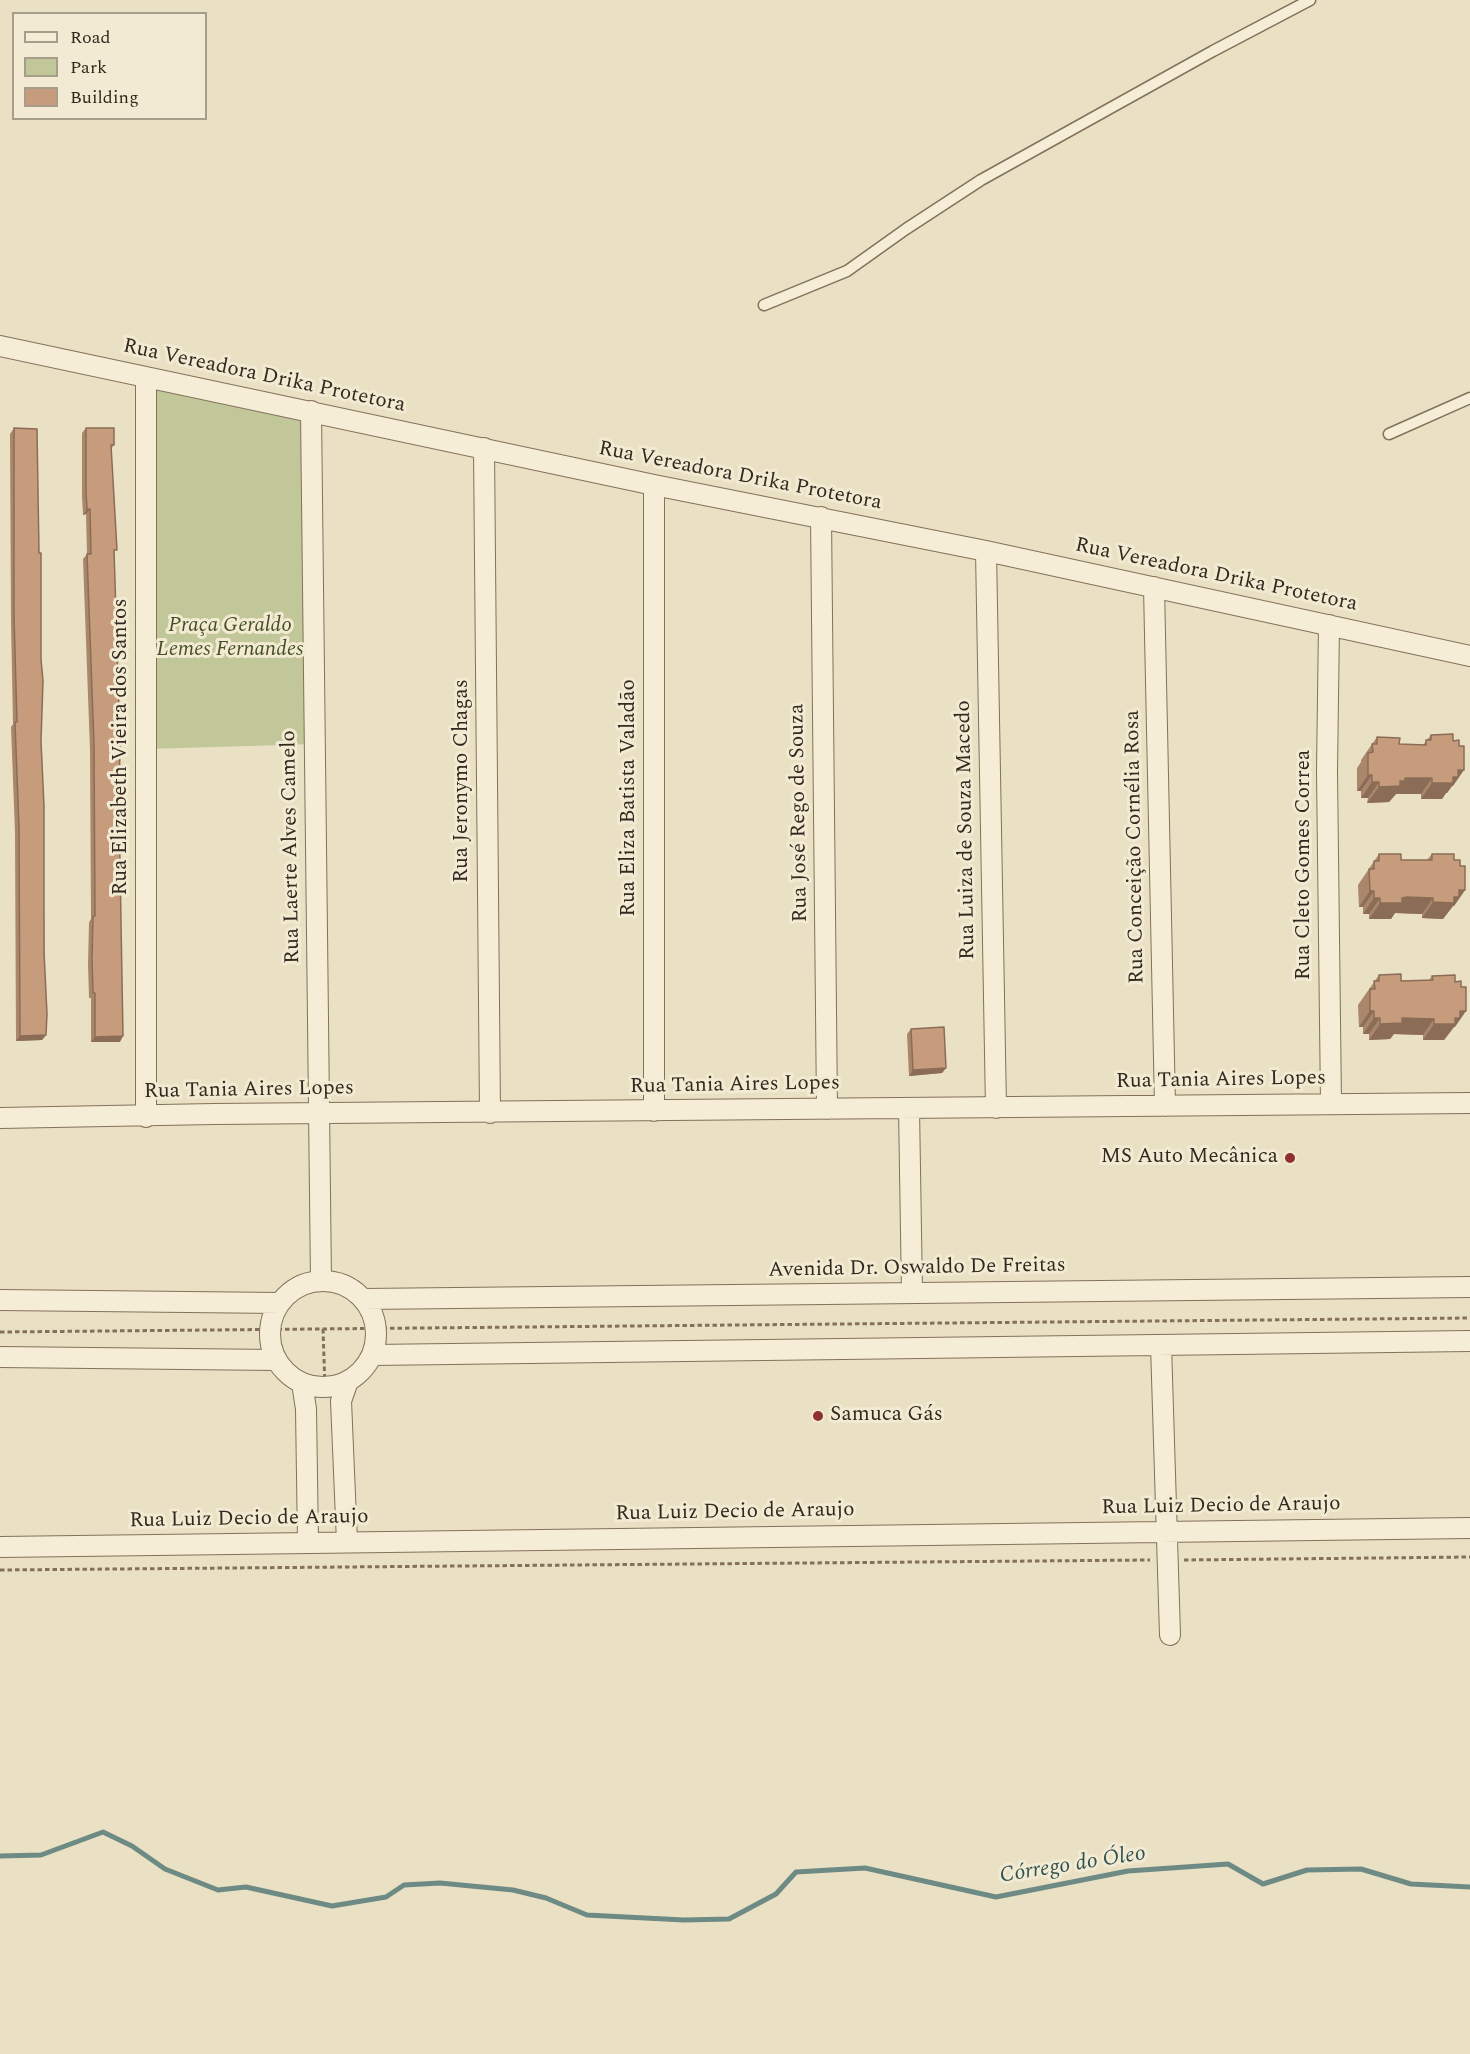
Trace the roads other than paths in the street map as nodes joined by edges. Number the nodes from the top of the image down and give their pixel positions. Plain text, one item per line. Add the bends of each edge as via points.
1 (1310, 0) edge
2 (764, 305) dead end
3 (0, 346) edge
4 (146, 377) junction
5 (1470, 398) edge
6 (311, 411) junction
7 (1389, 434) dead end
8 (484, 448) junction
9 (654, 485) junction
10 (821, 517) junction
11 (986, 551) junction
12 (1154, 587) junction
13 (1329, 625) junction
14 (1470, 656) edge
15 (1470, 1103) edge
16 (1331, 1104) junction
17 (1165, 1106) junction
18 (909, 1108) junction
19 (996, 1108) junction
20 (827, 1109) junction
21 (654, 1111) junction
22 (490, 1113) junction
23 (319, 1114) junction
24 (146, 1117) junction
25 (0, 1118) edge
26 (321, 1281) junction
27 (1470, 1287) edge
28 (912, 1293) junction
29 (364, 1299) junction
30 (0, 1300) edge
31 (280, 1303) junction
32 (1470, 1341) edge
33 (1161, 1345) junction
34 (372, 1355) junction
35 (0, 1357) edge
36 (276, 1360) junction
37 (348, 1381) junction
38 (302, 1383) junction
39 (1470, 1528) edge
40 (1167, 1532) junction
41 (347, 1542) junction
42 (308, 1543) junction
43 (0, 1547) edge
44 (1170, 1635) dead end

1 - 2 lane via 981,180 847,272
3 - 4 street, Rua Vereadora Drika Protetora
4 - 6 street, Rua Vereadora Drika Protetora
4 - 24 street, Rua Elizabeth Vieira dos Santos
5 - 7 lane
6 - 8 street, Rua Vereadora Drika Protetora
6 - 23 street, Rua Laerte Alves Camelo
8 - 9 street, Rua Vereadora Drika Protetora
8 - 22 street, Rua Jeronymo Chagas
9 - 10 street, Rua Vereadora Drika Protetora
9 - 21 street, Rua Eliza Batista Valadão
10 - 11 street, Rua Vereadora Drika Protetora
10 - 20 street, Rua José Rego de Souza
11 - 12 street, Rua Vereadora Drika Protetora
11 - 19 street, Rua Luiza de Souza Macedo
12 - 13 street, Rua Vereadora Drika Protetora
12 - 17 street, Rua Conceição Cornélia Rosa
13 - 14 street, Rua Vereadora Drika Protetora
13 - 16 street, Rua Cleto Gomes Correa
15 - 16 street, Rua Tania Aires Lopes
16 - 17 street, Rua Tania Aires Lopes
17 - 19 street, Rua Tania Aires Lopes
18 - 19 street, Rua Tania Aires Lopes
18 - 20 street, Rua Tania Aires Lopes
18 - 28 street
20 - 21 street, Rua Tania Aires Lopes
21 - 22 street, Rua Tania Aires Lopes
22 - 23 street, Rua Tania Aires Lopes
23 - 24 street, Rua Tania Aires Lopes
23 - 26 street, Rua Laerte Alves Camelo
24 - 25 street, Rua Tania Aires Lopes
26 - 29 street via 344,1285
26 - 31 street via 298,1288
27 - 28 street, Avenida Dr. Oswaldo De Freitas
28 - 29 street, Avenida Dr. Oswaldo De Freitas
29 - 34 street via 376,1329
30 - 31 street
31 - 36 street via 270,1330
32 - 33 street
33 - 34 street
33 - 40 street
34 - 37 street
35 - 36 street
36 - 38 street
37 - 38 street via 325,1388
37 - 41 street via 341,1401
38 - 42 street via 306,1409
39 - 40 street, Rua Luiz Decio de Araujo
40 - 41 street, Rua Luiz Decio de Araujo
40 - 44 street
41 - 42 street, Rua Luiz Decio de Araujo
42 - 43 street, Rua Luiz Decio de Araujo

